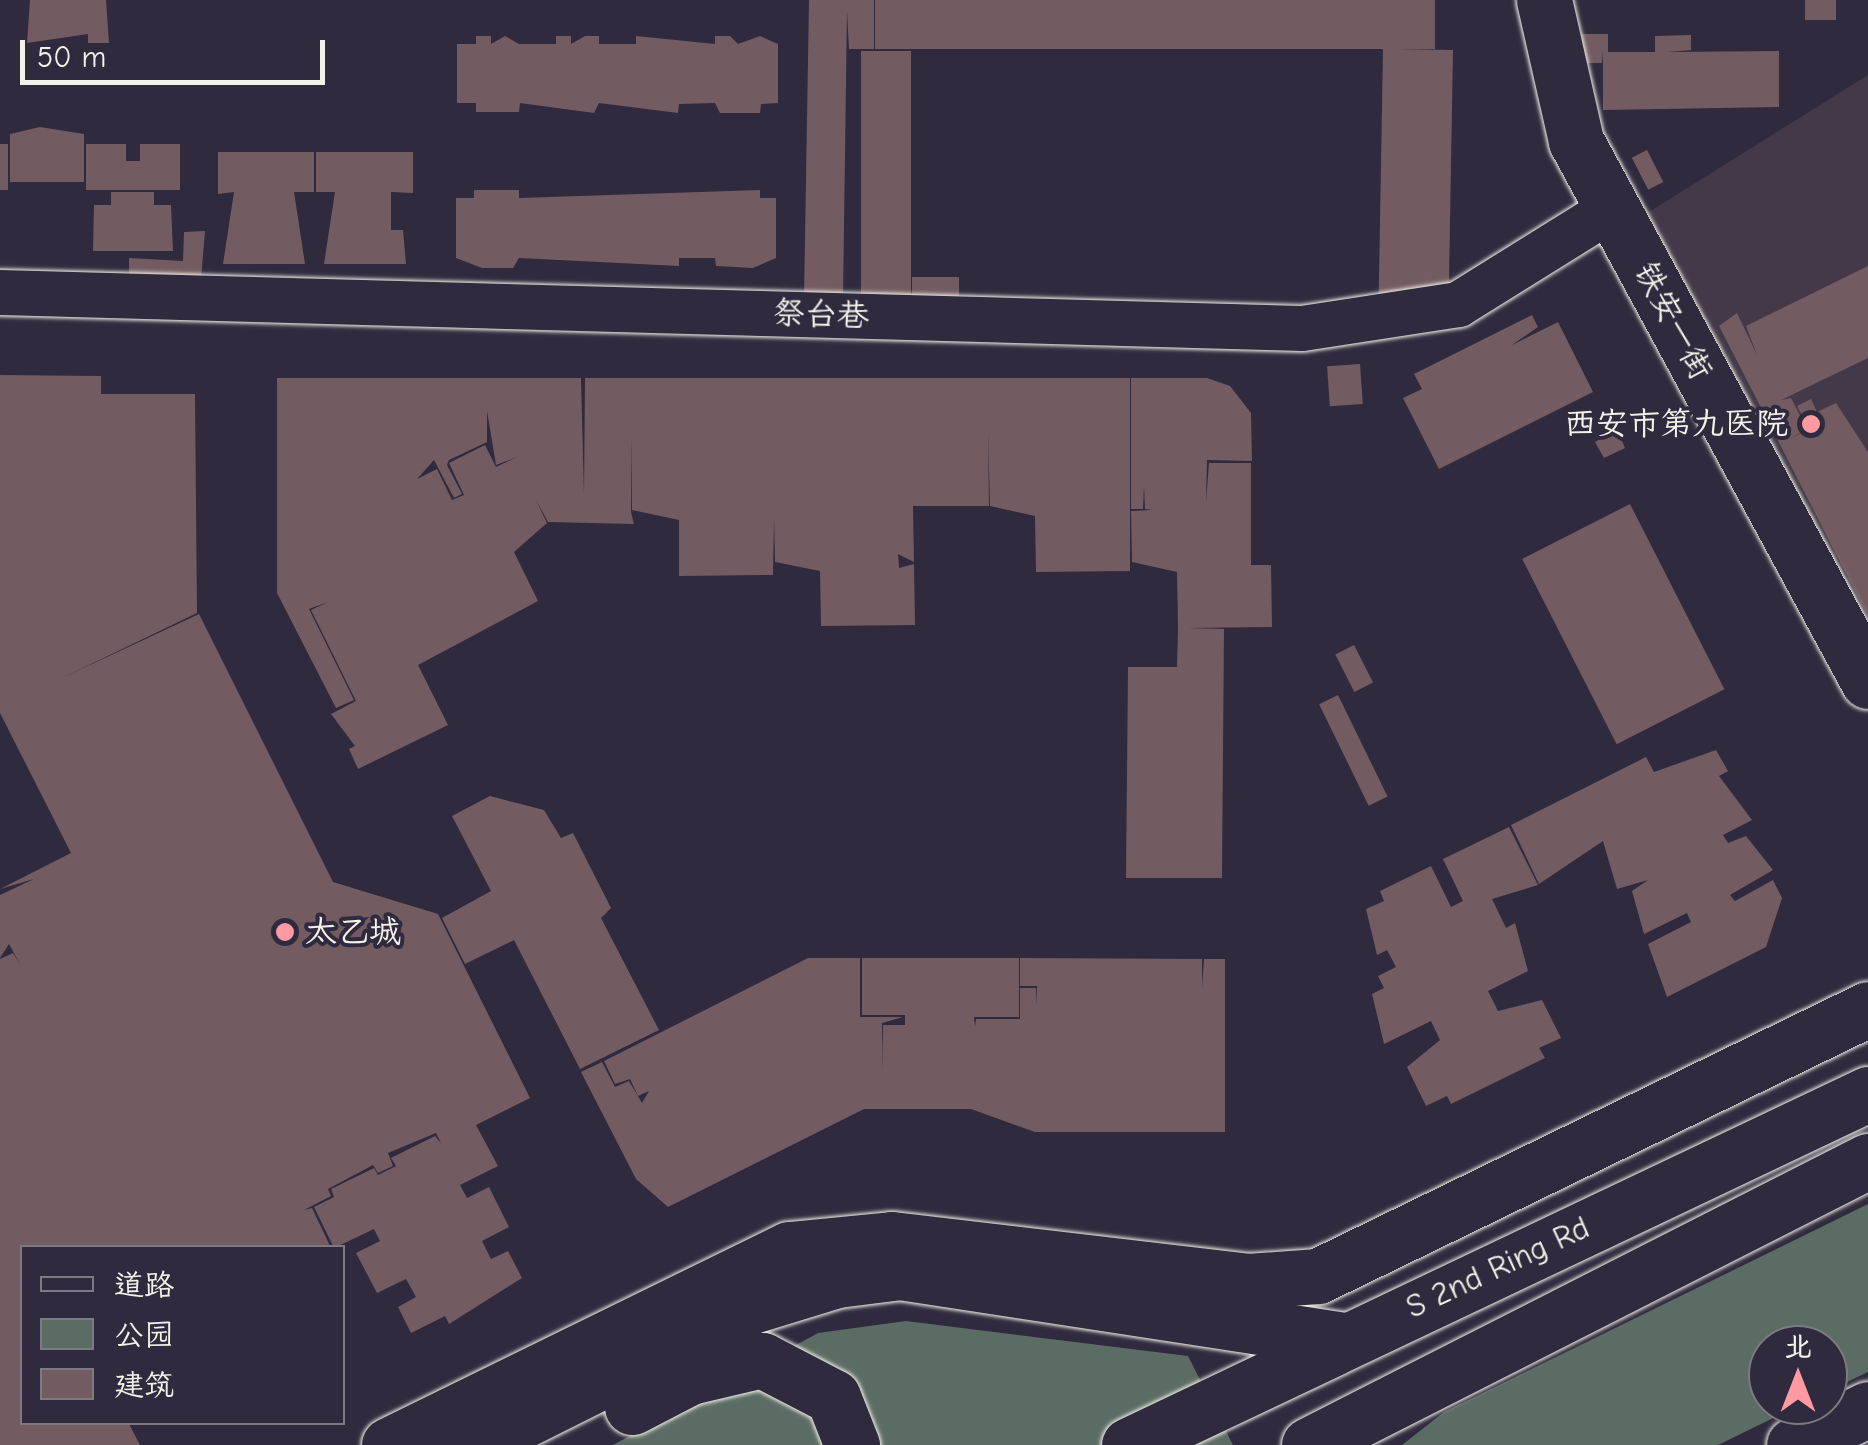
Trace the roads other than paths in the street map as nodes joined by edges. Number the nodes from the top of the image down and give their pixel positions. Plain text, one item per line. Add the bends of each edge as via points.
1 (1544, 0) edge
2 (1612, 208) junction
3 (0, 292) edge
4 (1868, 681) edge
5 (1868, 1010) edge
6 (1868, 1094) edge
7 (1868, 1161) edge
8 (1344, 1340) junction
9 (1868, 1408) edge
10 (1379, 1425) edge
11 (389, 1445) edge
12 (474, 1445) edge
13 (558, 1445) edge
14 (852, 1445) edge
15 (1129, 1445) edge
16 (1309, 1445) edge
17 (1794, 1445) edge

1 - 2 main road, 铁安一街 via 1576,141
2 - 3 street, 祭台巷 via 1458,304 1302,328
2 - 4 main road, 铁安一街
5 - 11 main road via 1318,1276 1248,1281 892,1239 789,1249
6 - 8 main road, S 2nd Ring Rd
7 - 10 main road
8 - 12 main road via 900,1272 837,1280 749,1306
8 - 15 main road, S 2nd Ring Rd
9 - 17 main road
10 - 16 main road
13 - 14 main road via 690,1377 762,1360 833,1397

